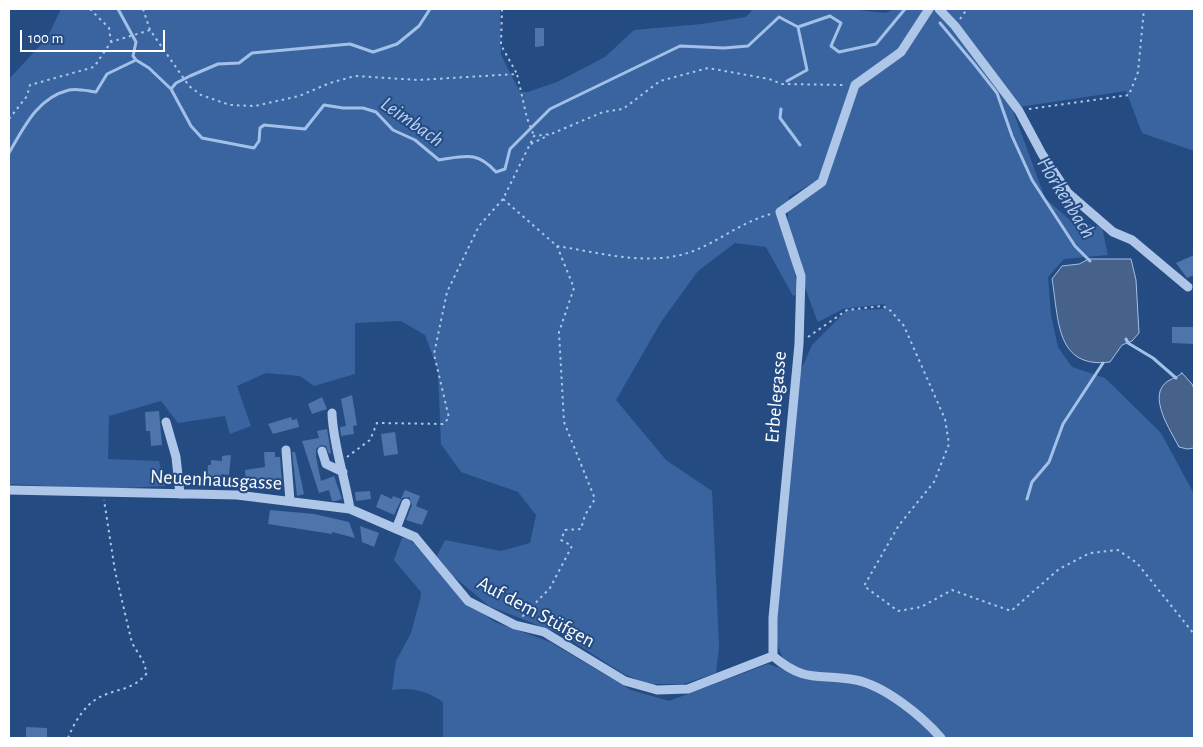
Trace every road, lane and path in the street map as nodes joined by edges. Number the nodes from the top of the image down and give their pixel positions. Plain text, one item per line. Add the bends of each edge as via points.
1 (90, 9) edge
2 (143, 9) edge
3 (502, 9) edge
4 (929, 9) edge
5 (939, 9) edge
6 (967, 9) edge
7 (1144, 9) edge
8 (955, 26) junction
9 (150, 30) junction
10 (111, 42) junction
11 (517, 74) junction
12 (856, 85) junction
13 (1020, 111) junction
14 (9, 118) edge
15 (551, 134) junction
16 (534, 136) junction
17 (530, 144) junction
18 (503, 199) junction
19 (780, 212) junction
20 (557, 246) junction
21 (1188, 287) dead end
22 (799, 344) junction
23 (332, 414) dead end
24 (166, 422) dead end
25 (286, 450) dead end
26 (322, 451) dead end
27 (341, 461) junction
28 (343, 472) junction
29 (9, 490) edge
30 (103, 492) junction
31 (180, 494) junction
32 (290, 501) junction
33 (406, 503) dead end
34 (350, 509) junction
35 (396, 529) junction
36 (415, 537) joint
37 (515, 625) junction
38 (1194, 634) edge
39 (773, 656) junction
40 (68, 738) edge
41 (941, 738) edge

1 - 10 path via 109,28
2 - 9 path
3 - 11 path via 501,45
4 - 12 street via 901,52
5 - 8 street
6 - 8 path
7 - 13 path via 1138,72 1129,95
8 - 13 street
9 - 10 path
9 - 11 path via 189,86 201,95 230,105 255,106 300,96 355,76 418,80
10 - 14 path via 94,67 30,85 27,96
11 - 16 path
12 - 15 path via 782,84 708,68 660,81 623,109 603,112
12 - 19 street via 822,182
13 - 21 street via 1042,154 1068,193 1112,232 1132,240
15 - 16 path
15 - 17 path
16 - 17 path
17 - 18 path
18 - 20 path
18 - 27 path via 479,226 447,292 434,354 449,418 443,424 377,423 370,440
19 - 20 path via 761,217 695,250 648,260
19 - 22 street, Erbelegasse via 801,276
20 - 37 path via 574,288 559,332 564,422 595,500 581,529 565,530 561,540 572,546 550,588
22 - 38 path via 847,310 883,306 891,310 904,326 945,419 949,444 934,482 899,525 864,586 898,611 922,607 952,590 1011,611 1059,569 1090,553 1118,550 1137,563
22 - 39 street, Erbelegasse via 773,618
23 - 27 street via 332,432
24 - 31 street via 176,457
25 - 32 street
26 - 28 street via 326,464
27 - 28 street
28 - 34 street
29 - 30 street, Neuenhausgasse
30 - 31 street, Neuenhausgasse
30 - 40 path via 114,571 132,643 147,674 139,684 97,698 75,721
31 - 32 street, Neuenhausgasse via 237,494
32 - 34 street, Neuenhausgasse
33 - 35 street
34 - 35 street, Neuenhausgasse
35 - 36 street, Neuenhausgasse
36 - 37 street, Auf dem Stüfgen via 468,601
37 - 39 street, Auf dem Stüfgen via 544,632 625,681 657,690 688,689
39 - 41 street via 806,676 856,680 877,686

